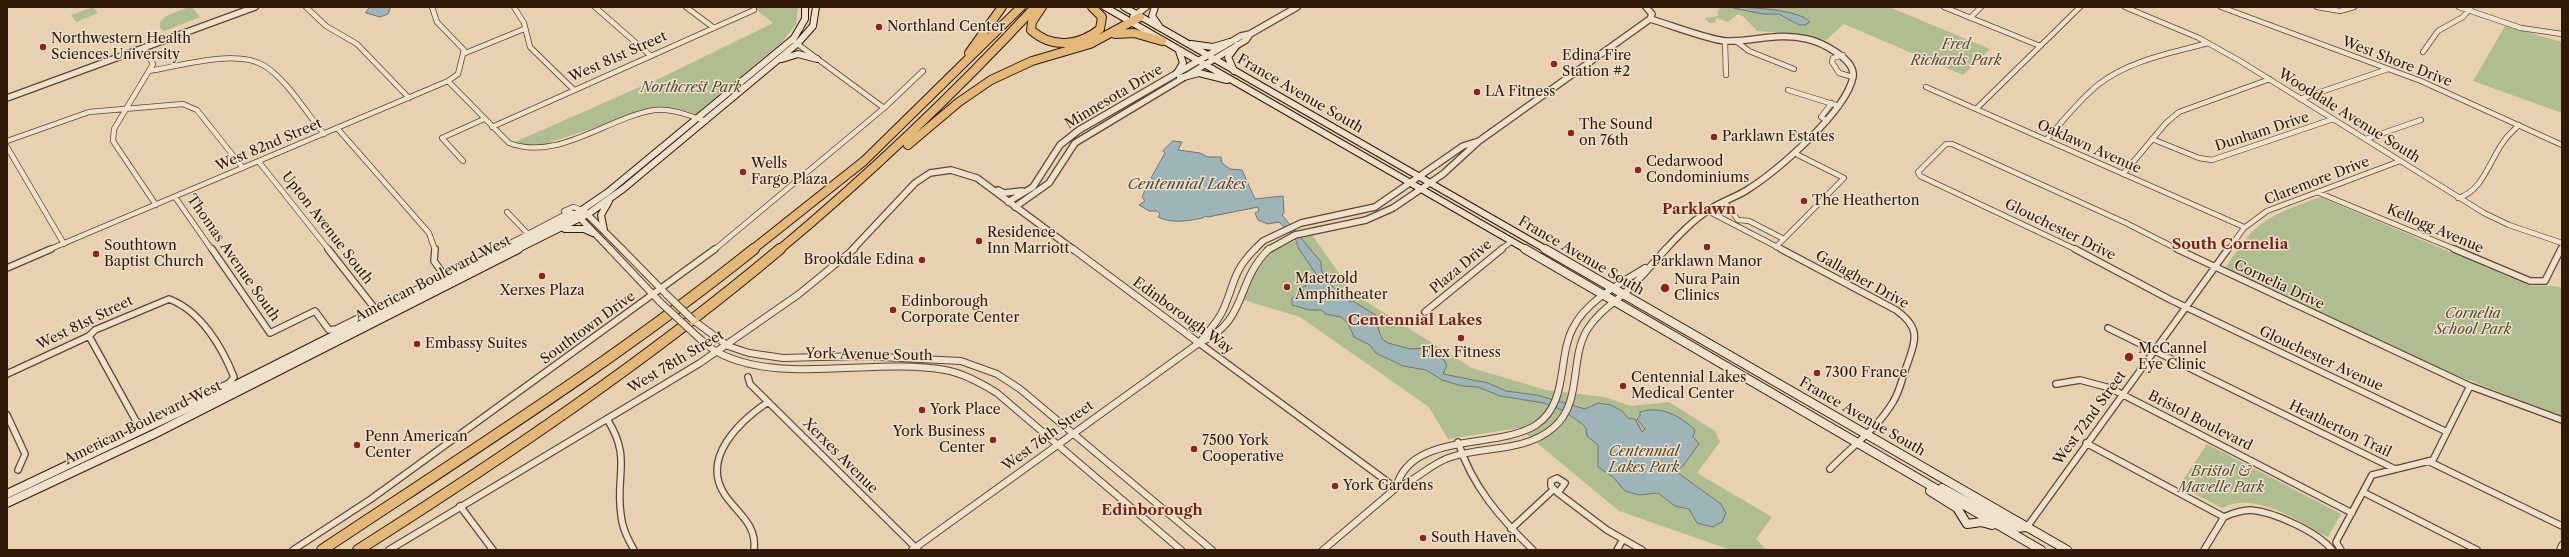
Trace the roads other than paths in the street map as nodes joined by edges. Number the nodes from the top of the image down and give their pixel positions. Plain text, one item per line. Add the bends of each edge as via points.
1 (254, 7) edge
2 (306, 7) edge
3 (432, 7) edge
4 (514, 7) edge
5 (595, 7) edge
6 (686, 7) edge
7 (805, 7) edge
8 (816, 7) edge
9 (1002, 7) edge
10 (1021, 7) edge
11 (1036, 7) edge
12 (1042, 7) edge
13 (1092, 7) edge
14 (1105, 7) edge
15 (1124, 7) edge
16 (1146, 7) edge
17 (1154, 7) edge
18 (1297, 7) edge
19 (1646, 7) edge
20 (1944, 7) edge
21 (1981, 7) edge
22 (2080, 7) edge
23 (2125, 7) edge
24 (2221, 7) edge
25 (2317, 7) edge
26 (2354, 7) edge
27 (2459, 7) edge
28 (2470, 9) edge
29 (754, 10) dead end
30 (1138, 16) junction
31 (1970, 18) junction
32 (1650, 19) junction
33 (1129, 21) junction
34 (714, 28) junction
35 (524, 29) junction
36 (1161, 29) junction
37 (1250, 34) junction
38 (2562, 34) edge
39 (1098, 40) junction
40 (1181, 40) junction
41 (1725, 40) junction
42 (1162, 41) junction
43 (1736, 41) junction
44 (795, 42) junction
45 (1230, 42) junction
46 (2208, 43) junction
47 (1237, 45) junction
48 (2040, 46) junction
49 (144, 48) junction
50 (1179, 51) junction
51 (2423, 52) dead end
52 (463, 54) junction
53 (1207, 55) junction
54 (651, 56) junction
55 (1842, 56) junction
56 (818, 59) junction
57 (1214, 59) junction
58 (776, 61) junction
59 (1197, 61) junction
60 (1204, 65) junction
61 (2388, 68) junction
62 (1794, 69) dead end
63 (149, 71) junction
64 (923, 71) dead end
65 (1234, 71) junction
66 (1726, 75) dead end
67 (1179, 76) junction
68 (1853, 77) junction
69 (2270, 79) junction
70 (1232, 81) junction
71 (448, 82) junction
72 (944, 85) junction
73 (1926, 87) dead end
74 (574, 90) junction
75 (1788, 90) dead end
76 (7, 98) edge
77 (409, 98) junction
78 (2300, 99) junction
79 (1832, 103) junction
80 (1839, 106) junction
81 (126, 108) junction
82 (884, 108) junction
83 (1976, 109) junction
84 (698, 118) junction
85 (484, 119) junction
86 (2333, 119) junction
87 (706, 120) junction
88 (2421, 120) dead end
89 (1827, 121) junction
90 (2519, 125) junction
91 (492, 127) junction
92 (337, 128) junction
93 (324, 134) junction
94 (2152, 139) junction
95 (2366, 139) junction
96 (1480, 140) junction
97 (2046, 140) junction
98 (7, 141) edge
99 (2562, 145) edge
100 (7, 147) edge
101 (1798, 155) dead end
102 (463, 161) dead end
103 (2400, 161) junction
104 (259, 162) junction
105 (243, 168) junction
106 (954, 169) joint
107 (868, 174) junction
108 (2123, 174) junction
109 (1923, 177) joint
110 (1418, 178) junction
111 (1410, 183) junction
112 (1428, 183) junction
113 (988, 186) junction
114 (1031, 188) junction
115 (1420, 188) junction
116 (2317, 192) junction
117 (175, 197) junction
118 (611, 198) junction
119 (2458, 198) junction
120 (1008, 202) junction
121 (156, 205) junction
122 (1727, 205) dead end
123 (1015, 207) junction
124 (507, 212) dead end
125 (1708, 212) junction
126 (582, 214) junction
127 (2244, 227) junction
128 (559, 230) junction
129 (604, 230) junction
130 (594, 233) junction
131 (528, 234) junction
132 (1784, 239) junction
133 (1512, 241) junction
134 (2562, 243) edge
135 (64, 244) junction
136 (1776, 247) junction
137 (2562, 247) edge
138 (1650, 265) junction
139 (7, 268) edge
140 (2213, 268) junction
141 (445, 276) junction
142 (662, 290) junction
143 (1614, 290) junction
144 (1622, 295) junction
145 (654, 296) junction
146 (1606, 296) junction
147 (1615, 301) junction
148 (2185, 307) junction
149 (376, 310) junction
150 (1425, 312) dead end
151 (2108, 328) dead end
152 (89, 336) junction
153 (331, 341) junction
154 (1199, 343) junction
155 (728, 346) junction
156 (2154, 350) junction
157 (718, 352) junction
158 (7, 374) edge
159 (748, 377) dead end
160 (2056, 384) dead end
161 (2470, 386) junction
162 (2122, 394) junction
163 (768, 402) junction
164 (7, 415) edge
165 (607, 419) junction
166 (2562, 420) edge
167 (2447, 432) junction
168 (1074, 434) junction
169 (1866, 434) junction
170 (1857, 441) junction
171 (1458, 442) junction
172 (2086, 443) junction
173 (1058, 445) junction
174 (1461, 453) junction
175 (2428, 461) junction
176 (1891, 462) junction
177 (1830, 469) dead end
178 (2395, 469) junction
179 (18, 470) dead end
180 (1930, 486) junction
181 (1396, 488) junction
182 (2363, 492) junction
183 (7, 494) edge
184 (7, 503) edge
185 (460, 506) junction
186 (2352, 514) junction
187 (2224, 516) junction
188 (400, 524) junction
189 (2562, 526) edge
190 (2027, 527) junction
191 (356, 528) junction
192 (1511, 529) junction
193 (2011, 533) junction
194 (1622, 541) junction
195 (2562, 544) edge
196 (2332, 548) edge
197 (915, 549) edge
198 (293, 550) edge
199 (317, 550) edge
200 (322, 550) edge
201 (358, 550) edge
202 (366, 550) edge
203 (389, 550) edge
204 (494, 550) edge
205 (634, 550) edge
206 (754, 550) edge
207 (1182, 550) edge
208 (1212, 550) edge
209 (1323, 550) edge
210 (1533, 550) edge
211 (1617, 550) edge
212 (1642, 550) edge
213 (2041, 550) edge
214 (2067, 550) edge
215 (2204, 550) edge
216 (2341, 550) edge
217 (2477, 550) edge
218 (2560, 550) edge

1 - 49 street
2 - 77 street via 326,26 357,44
3 - 52 street via 437,22 464,50
4 - 35 street via 521,17
5 - 54 street
6 - 34 street
7 - 44 main road, American Boulevard West via 805,19
8 - 44 main road, American Boulevard West via 813,26
9 - 72 highway
10 - 72 highway
11 - 107 highway via 957,90
12 - 13 highway via 1034,17 1031,30 1042,40 1061,43 1086,39 1100,29 1102,17
14 - 33 main road, France Avenue South
15 - 30 main road, France Avenue South
16 - 30 street
17 - 30 street
17 - 36 main road via 1152,16
18 - 37 street, Minnesota Drive
19 - 32 street via 1652,14
20 - 31 street
21 - 31 street
22 - 48 street
23 - 46 street, Wooddale Avenue South
24 - 61 street, West Shore Drive
25 - 26 street via 2340,11
27 - 28 street
28 - 38 street via 2532,31
28 - 51 street via 2463,17 2438,31
29 - 34 street, West 81st Street
30 - 33 highway
30 - 36 main road, France Avenue South
31 - 48 street
32 - 41 street
32 - 96 street, West 76th Street
33 - 39 highway
33 - 42 main road, France Avenue South
34 - 54 street, West 81st Street
35 - 52 street
35 - 74 street via 528,44 534,53
36 - 40 main road, France Avenue South
37 - 45 street, Minnesota Drive
37 - 47 street, Minnesota Drive
39 - 42 highway via 1128,32
39 - 107 highway via 1032,61 981,86 906,147
40 - 45 main road via 1213,47
40 - 53 main road, France Avenue South
41 - 43 street
41 - 66 street
42 - 50 main road, France Avenue South
43 - 55 street via 1764,35 1797,37 1825,45
43 - 62 street via 1749,51
44 - 56 street
44 - 58 main road, American Boulevard West
44 - 84 main road, American Boulevard West
45 - 53 street, Minnesota Drive
46 - 69 street, Wooddale Avenue South
46 - 97 street via 2111,76 2091,92
47 - 57 street, Minnesota Drive
47 - 65 main road via 1228,57
48 - 83 street
49 - 63 street via 153,61
49 - 76 street
50 - 59 main road, France Avenue South
50 - 67 main road via 1184,60
52 - 71 street, West 82nd Street via 458,74
53 - 57 main road, France Avenue South
53 - 59 street, Minnesota Drive
54 - 74 street, West 81st Street
55 - 68 street via 1850,65
55 - 68 street via 1833,58 1832,62 1839,73
56 - 58 main road via 798,54
56 - 82 street
57 - 60 street, Minnesota Drive
57 - 65 main road, France Avenue South
58 - 87 main road, American Boulevard West
59 - 60 main road, France Avenue South
59 - 67 street, Minnesota Drive
60 - 67 street, Minnesota Drive
60 - 70 main road, France Avenue South
61 - 78 street, Dunham Drive
61 - 90 street, West Shore Drive
63 - 81 street
63 - 93 street via 226,60 256,62 269,70
64 - 82 street, Southtown Drive
65 - 110 main road, France Avenue South
67 - 70 main road via 1198,73
67 - 114 street, Minnesota Drive via 1070,136 1051,157 1040,179
67 - 123 street, Minnesota Drive via 1075,143 1052,178 1040,191
68 - 80 street
69 - 78 street, Wooddale Avenue South
69 - 94 street via 2187,107 2171,117
70 - 111 main road, France Avenue South
71 - 77 street, West 82nd Street
71 - 85 street
72 - 191 highway via 864,161 713,282 563,390
73 - 83 street, Oaklawn Avenue
74 - 91 street, West 81st Street
75 - 79 street
77 - 92 street, West 82nd Street
78 - 86 street, Wooddale Avenue South
79 - 80 street
79 - 89 street via 1821,117
80 - 89 street
81 - 98 street via 75,116
81 - 105 street via 175,104 194,107
81 - 121 street via 114,129 114,141
82 - 142 street, Southtown Drive via 739,232
83 - 97 street, Oaklawn Avenue
84 - 87 street
84 - 91 street via 674,111 656,110 533,149 513,146
84 - 126 main road, American Boulevard West
85 - 91 street
85 - 102 street via 442,138
86 - 94 street, Dunham Drive via 2212,160 2199,158
86 - 95 street, Wooddale Avenue South
87 - 118 main road, American Boulevard West
88 - 95 street
89 - 125 street via 1751,188
90 - 99 street, West Shore Drive
90 - 119 street via 2504,140 2476,188 2469,195
92 - 93 street, West 82nd Street
92 - 141 street via 429,233 435,247 434,261
93 - 104 street, West 82nd Street
94 - 108 street
95 - 103 street, Wooddale Avenue South
96 - 110 street, West 76th Street via 1462,146
96 - 112 street, West 76th Street via 1471,151
97 - 108 street, Oaklawn Avenue
100 - 135 street
101 - 132 street via 1844,178
103 - 116 street, Claremore Drive
103 - 119 street, Wooddale Avenue South
104 - 105 street, West 82nd Street
104 - 149 street, Upton Avenue South
105 - 117 street, West 82nd Street
106 - 113 street, Edinborough Way via 967,172
106 - 155 street, West 78th Street via 932,172 922,177 840,261 771,317
107 - 188 highway via 807,228 704,310 579,403
108 - 127 street, Oaklawn Avenue
109 - 140 street, Cornelia Drive via 1918,174 1919,171 1946,144 1952,144 2126,223
109 - 148 street, Glouchester Drive via 2097,260
110 - 111 street, West 76th Street
110 - 112 main road, France Avenue South
111 - 115 main road, France Avenue South
111 - 154 street, West 76th Street via 1368,210 1305,222 1281,231 1256,246 1234,274 1221,315
112 - 115 street, West 76th Street
112 - 143 main road, France Avenue South
113 - 114 street via 1004,193 1017,193
113 - 120 street, Edinborough Way
114 - 120 street, Minnesota Drive
115 - 133 main road, France Avenue South
115 - 154 street, West 76th Street via 1390,210 1371,218 1310,229 1288,237 1269,250 1250,270 1229,324 1213,339
116 - 127 street, Claremore Drive via 2267,211
116 - 137 street, Kellogg Avenue via 2521,278 2545,281
117 - 121 street, West 82nd Street
117 - 149 street, Thomas Avenue South via 270,333 315,311 329,330
118 - 126 main road, American Boulevard West
118 - 129 main road via 601,214
119 - 134 street, Wooddale Avenue South via 2496,220
120 - 123 street, Edinborough Way
121 - 135 street, West 82nd Street
122 - 132 street via 1738,220 1749,221
123 - 154 street, Edinborough Way
124 - 131 street
125 - 136 street, Gallagher Drive
125 - 138 street
126 - 128 main road, American Boulevard West
126 - 129 street
126 - 130 street, York Avenue South
126 - 131 street via 570,212 559,216
126 - 153 main road, American Boulevard West
127 - 140 street, West 72nd Street
128 - 130 main road via 574,228
128 - 153 main road, American Boulevard West
129 - 142 street
130 - 145 street, York Avenue South
131 - 141 street
132 - 136 street
133 - 146 main road, France Avenue South
133 - 150 street, Plaza Drive
135 - 139 street, West 82nd Street
136 - 169 street, Gallagher Drive via 1896,310 1907,317 1914,327 1916,339 1893,402
138 - 143 street
138 - 144 street
140 - 148 street, West 72nd Street
140 - 161 street, Cornelia Drive
141 - 149 street
142 - 145 street, Southtown Drive
142 - 155 street, bridge via 708,332
143 - 144 main road, France Avenue South
143 - 146 street
144 - 147 street
144 - 169 main road, France Avenue South
145 - 157 street, York Avenue South, bridge via 700,339
145 - 198 street, Southtown Drive via 371,499
146 - 147 main road, France Avenue South
146 - 171 street via 1574,326 1568,340 1559,390 1552,409 1536,425 1517,433
147 - 170 main road, France Avenue South
147 - 174 street via 1595,318 1584,334 1573,393 1565,415 1547,432 1522,444
148 - 156 street, West 72nd Street
148 - 167 street, Glouchester Avenue
151 - 156 street, Heatherton Trail
152 - 152 street, West 81st Street via 140,424 148,423 222,386 234,377 218,346 191,311 176,300 159,301 95,330
152 - 158 street, West 81st Street
153 - 183 main road, American Boulevard West
153 - 184 main road, American Boulevard West via 154,434
154 - 168 street, West 76th Street
154 - 181 street, Edinborough Way
155 - 157 street, West 78th Street
155 - 168 street, York Avenue South via 749,353 783,358 867,357 961,361 997,374
156 - 162 street, West 72nd Street
156 - 178 street, Heatherton Trail
157 - 165 street, West 78th Street
157 - 173 street, York Avenue South via 754,364 781,367 913,366 945,370 973,378 997,393
159 - 163 street, Xerxes Avenue via 750,384
160 - 162 street, Bristol Boulevard via 2090,381
161 - 166 street, Cornelia Drive
161 - 167 street
162 - 172 street, West 72nd Street
162 - 186 street, Bristol Boulevard
163 - 197 street, Xerxes Avenue
163 - 206 street via 735,429 722,451 717,473 724,493 754,530
164 - 179 street via 25,454
165 - 185 street, West 78th Street
165 - 205 street via 619,436 622,447 618,504 625,533
167 - 175 street via 2433,460
168 - 173 street, West 76th Street
168 - 208 street, York Avenue South
169 - 170 street, Gallagher Drive
169 - 190 main road, France Avenue South
170 - 176 main road, France Avenue South
170 - 177 street, Gallagher Drive
171 - 174 street
171 - 181 street via 1420,457 1398,479
172 - 187 street
172 - 190 street, West 72nd Street
173 - 197 street, West 76th Street
173 - 207 street, York Avenue South
174 - 181 street via 1442,460 1407,485
174 - 192 street via 1482,497
175 - 178 street, Heatherton Trail
175 - 189 street
176 - 180 main road, France Avenue South
176 - 193 main road via 1915,482 1956,507 1967,524 1981,522
178 - 182 street via 2372,475
180 - 190 main road via 1960,496 2015,528
180 - 193 main road, France Avenue South
181 - 209 street
182 - 186 street
182 - 217 street
185 - 203 street, West 78th Street
185 - 204 street
186 - 216 street via 2336,542
187 - 196 street via 2240,510 2261,512 2285,521
187 - 215 street
188 - 201 highway
188 - 202 highway
190 - 214 main road, France Avenue South
191 - 199 highway
191 - 200 highway
192 - 194 street via 1556,491 1587,518
192 - 210 street
193 - 213 main road, France Avenue South
194 - 211 street
194 - 212 street
195 - 218 street

